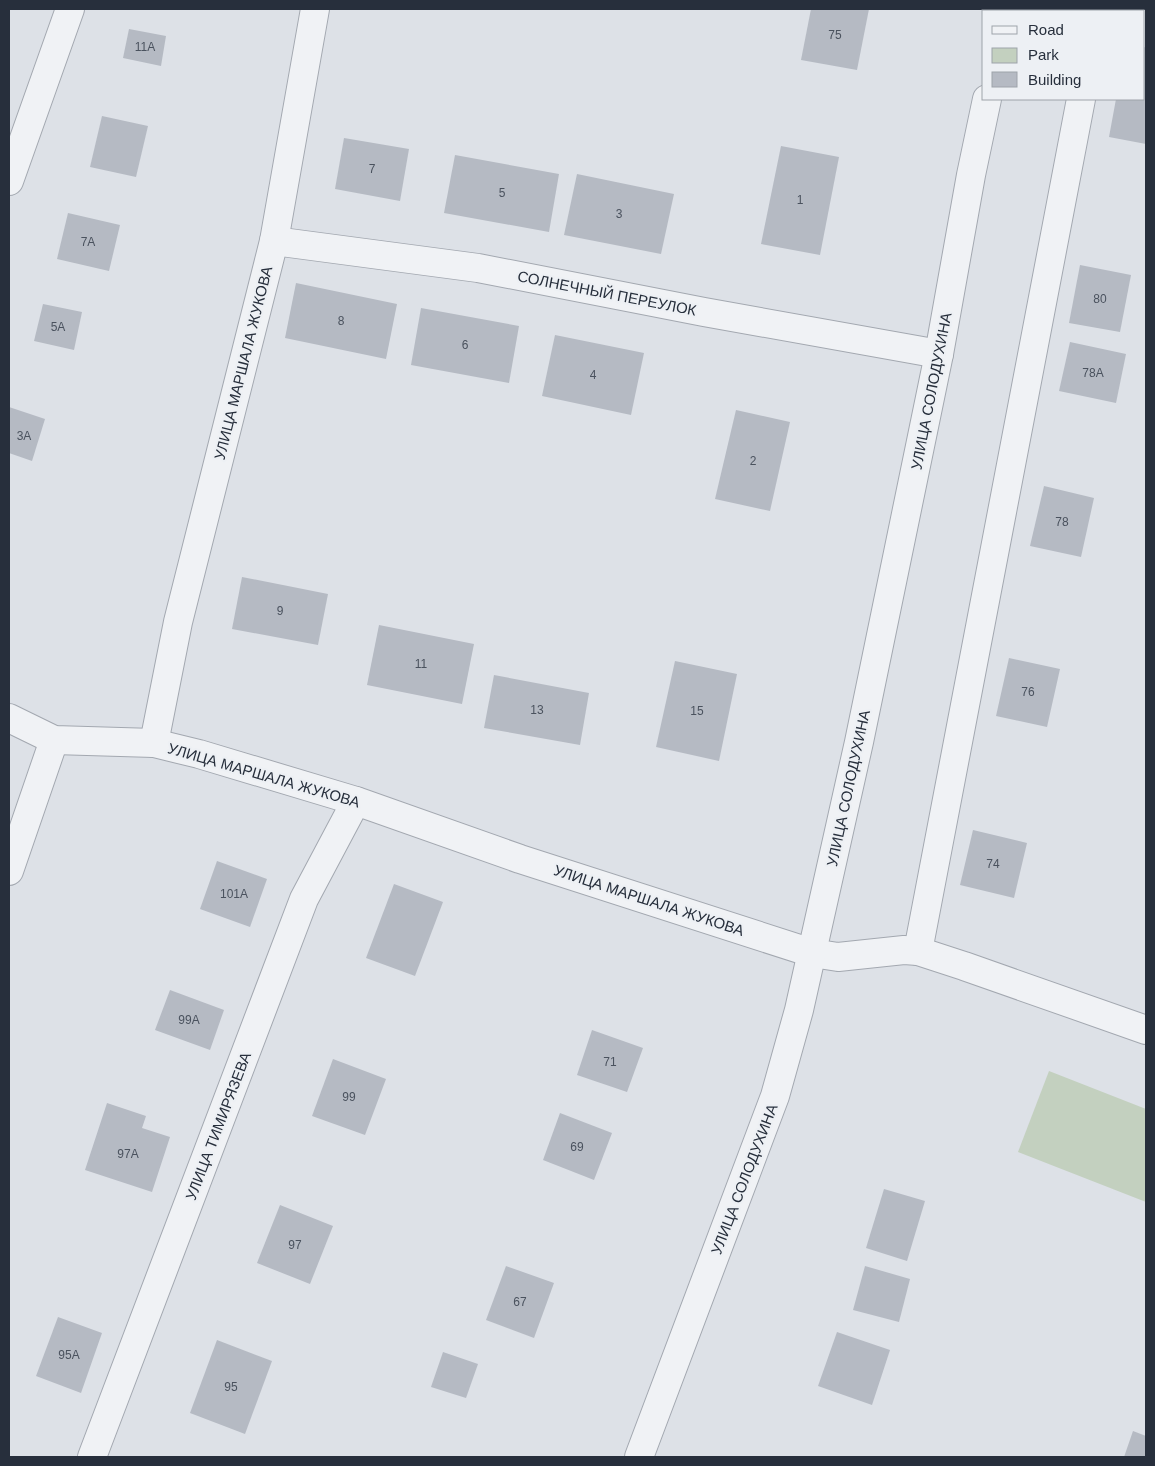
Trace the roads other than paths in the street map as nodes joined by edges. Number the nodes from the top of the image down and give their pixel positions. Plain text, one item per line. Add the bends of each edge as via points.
1 (70, 9) edge
2 (315, 9) edge
3 (987, 100) edge
4 (1081, 100) edge
5 (9, 181) edge
6 (274, 241) junction
7 (939, 354) junction
8 (9, 718) edge
9 (54, 740) junction
10 (154, 743) junction
11 (356, 801) junction
12 (9, 871) edge
13 (918, 951) junction
14 (812, 953) junction
15 (1146, 1030) edge
16 (92, 1457) edge
17 (639, 1457) edge

1 - 5 street
2 - 6 street, УЛИЦА МАРШАЛА ЖУКОВА
3 - 7 street, УЛИЦА СОЛОДУХИНА
4 - 13 street
6 - 7 street, СОЛНЕЧНЫЙ ПЕРЕУЛОК via 478,268 694,311
6 - 10 street, УЛИЦА МАРШАЛА ЖУКОВА via 178,622
7 - 14 street, УЛИЦА СОЛОДУХИНА
8 - 9 street, УЛИЦА МАРШАЛА ЖУКОВА
9 - 10 street, УЛИЦА МАРШАЛА ЖУКОВА
9 - 12 street
10 - 11 street, УЛИЦА МАРШАЛА ЖУКОВА
11 - 14 street, УЛИЦА МАРШАЛА ЖУКОВА via 520,859
11 - 16 street, УЛИЦА ТИМИРЯЗЕВА via 304,899
13 - 14 street, УЛИЦА МАРШАЛА ЖУКОВА via 838,956
13 - 15 street, УЛИЦА МАРШАЛА ЖУКОВА
14 - 17 street, УЛИЦА СОЛОДУХИНА via 775,1096

